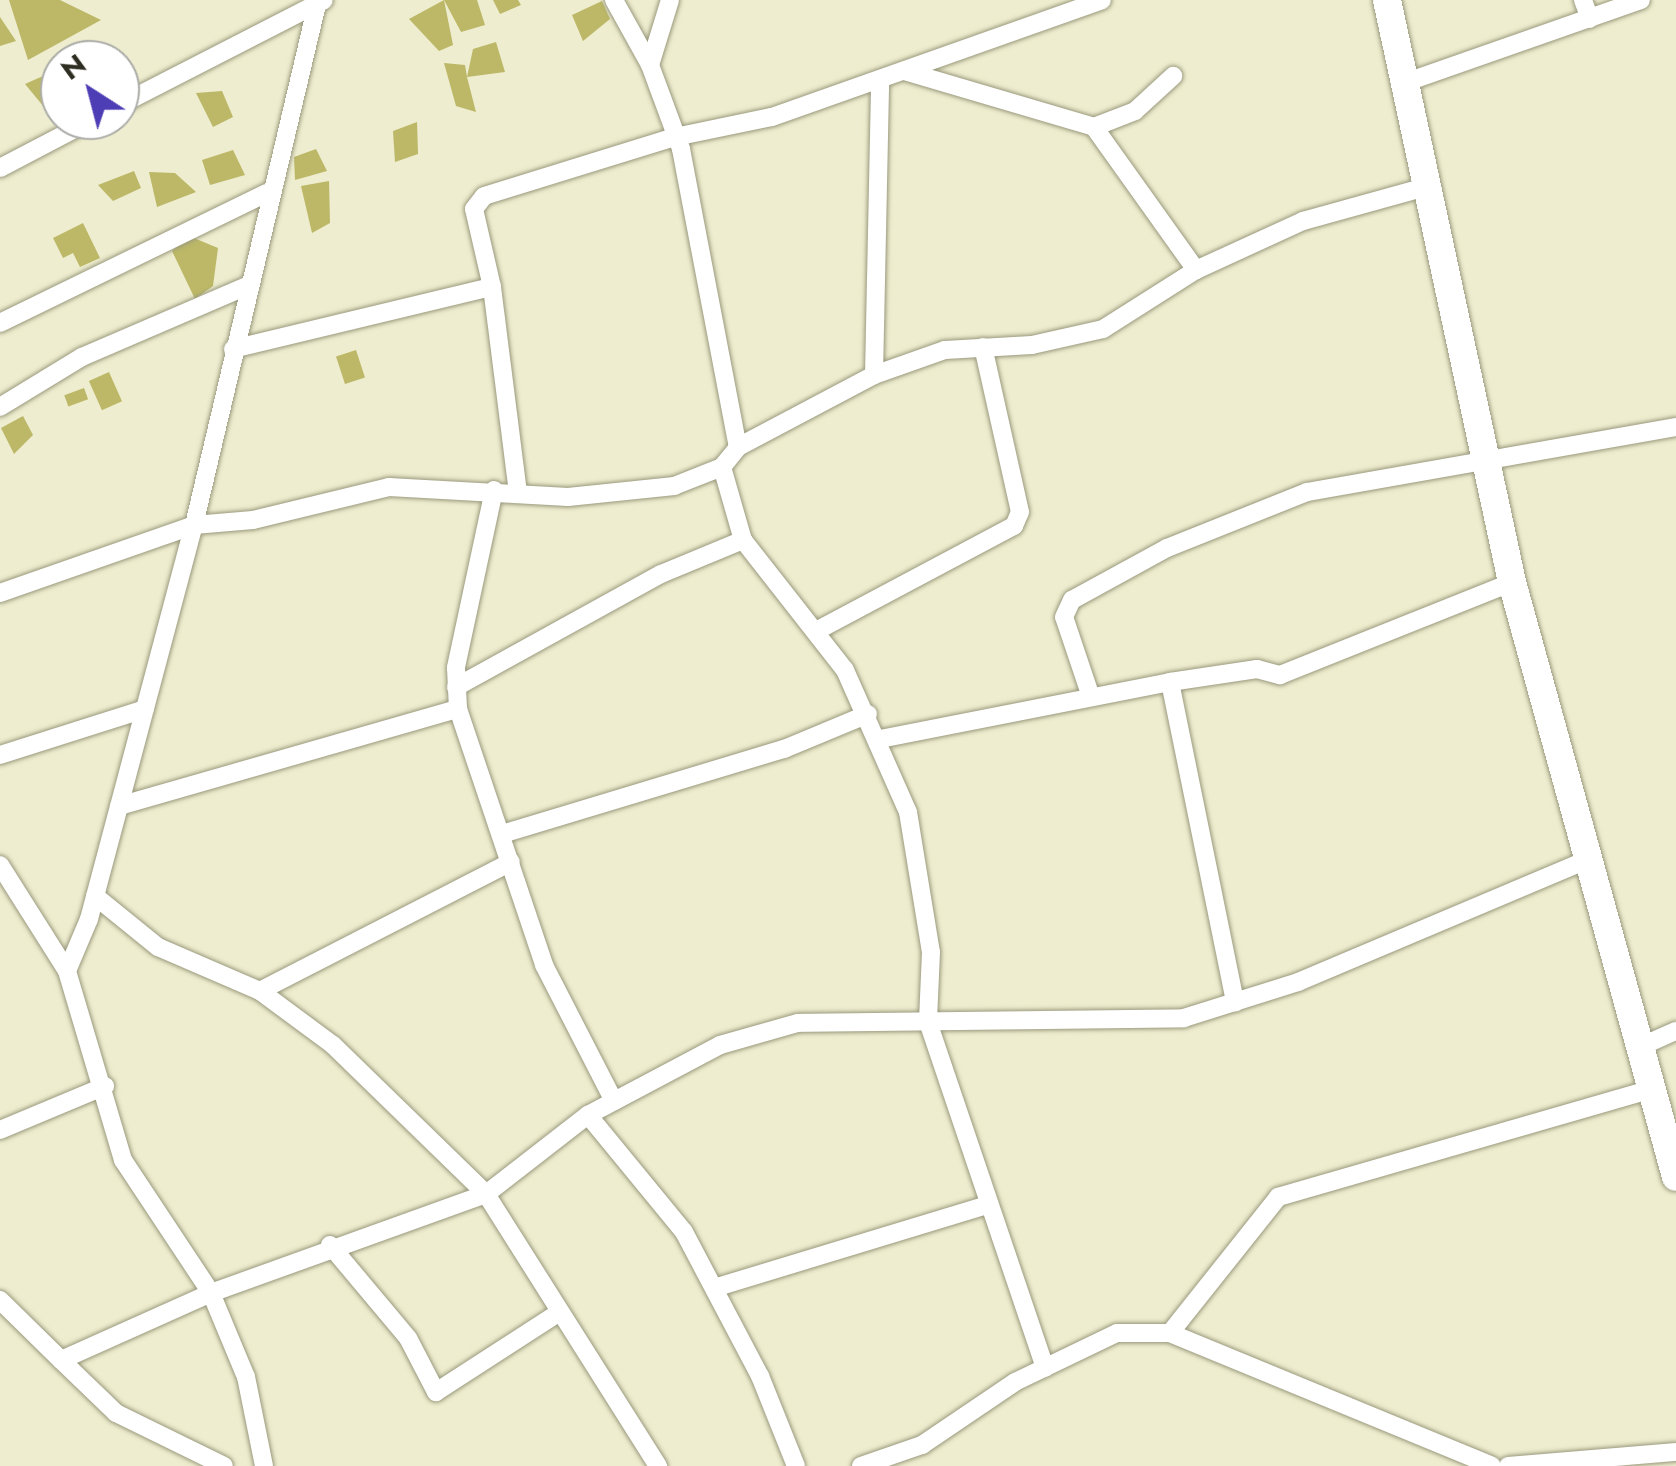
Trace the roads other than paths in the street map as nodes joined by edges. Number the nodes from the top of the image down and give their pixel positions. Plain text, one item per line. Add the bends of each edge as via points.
1 (320, 0) edge
2 (614, 0) edge
3 (670, 0) edge
4 (1102, 0) edge
5 (1387, 0) edge
6 (1583, 0) edge
7 (1641, 0) edge
8 (1590, 19) junction
9 (650, 65) junction
10 (904, 71) junction
11 (1173, 76) dead end
12 (880, 81) junction
13 (1404, 83) junction
14 (140, 94) edge
15 (1094, 127) junction
16 (675, 137) junction
17 (52, 140) edge
18 (1, 166) edge
19 (1430, 186) junction
20 (267, 192) junction
21 (1196, 270) junction
22 (247, 286) junction
23 (492, 286) junction
24 (0, 322) edge
25 (983, 347) junction
26 (233, 349) junction
27 (874, 375) junction
28 (0, 407) edge
29 (1676, 427) edge
30 (738, 448) junction
31 (1485, 465) junction
32 (722, 466) junction
33 (494, 490) junction
34 (518, 492) junction
35 (194, 525) junction
36 (743, 540) junction
37 (1512, 582) junction
38 (0, 593) edge
39 (818, 630) junction
40 (1170, 682) junction
41 (456, 686) junction
42 (1091, 697) junction
43 (458, 709) junction
44 (144, 710) junction
45 (868, 714) junction
46 (880, 740) junction
47 (0, 755) edge
48 (119, 806) junction
49 (502, 834) junction
50 (1591, 858) junction
51 (511, 862) junction
52 (0, 865) edge
53 (95, 896) junction
54 (67, 971) junction
55 (260, 992) junction
56 (1235, 1002) junction
57 (928, 1022) junction
58 (1676, 1031) edge
59 (1644, 1044) junction
60 (106, 1086) junction
61 (1656, 1088) junction
62 (614, 1101) junction
63 (588, 1115) junction
64 (0, 1130) edge
65 (1676, 1177) edge
66 (486, 1194) junction
67 (988, 1206) junction
68 (330, 1245) junction
69 (714, 1288) junction
70 (211, 1293) junction
71 (1, 1306) edge
72 (558, 1313) junction
73 (1170, 1333) junction
74 (60, 1360) junction
75 (1044, 1368) junction
76 (1423, 1444) junction
77 (1676, 1452) edge
78 (224, 1466) edge
79 (264, 1466) edge
80 (658, 1466) edge
81 (796, 1466) edge
82 (861, 1466) edge
83 (1433, 1466) edge
84 (1492, 1466) edge
85 (1508, 1466) edge

1 - 14 street
1 - 20 street
2 - 9 street
3 - 9 street
4 - 10 street via 1037,17
5 - 13 street
6 - 8 street
7 - 8 street
8 - 13 street
9 - 16 street
10 - 12 street
10 - 15 street
11 - 15 street via 1136,110
12 - 16 street via 772,117
12 - 27 street
13 - 19 street
15 - 21 street
16 - 23 street via 477,202
16 - 30 street
17 - 18 street
19 - 21 street via 1304,220
19 - 31 street
20 - 22 street
20 - 24 street
21 - 25 street via 1104,329
22 - 26 street
22 - 28 street via 82,357
23 - 26 street
23 - 34 street
25 - 27 street via 945,350
25 - 39 street via 1020,512 1014,526
26 - 35 street
27 - 30 street
29 - 31 street
30 - 32 street
31 - 37 street
31 - 42 street via 1382,474 1306,492 1167,548 1072,600 1064,617
32 - 34 street via 631,497
32 - 36 street
33 - 34 street
33 - 35 street via 388,486 253,520
33 - 41 street
35 - 38 street
35 - 44 street
36 - 39 street
36 - 41 street via 661,574
37 - 40 street via 1280,675 1257,669
37 - 50 street
39 - 45 street
40 - 42 street
40 - 56 street
41 - 43 street
42 - 46 street
43 - 48 street
43 - 49 street
44 - 47 street
44 - 48 street
45 - 46 street
45 - 49 street via 784,749
46 - 57 street via 918,860 932,952
48 - 53 street
49 - 51 street
50 - 56 street
50 - 59 street
51 - 55 street
51 - 62 street via 544,966
52 - 54 street
53 - 54 street
53 - 55 street via 158,947
54 - 60 street
55 - 66 street via 332,1045
56 - 57 street via 1184,1018 1100,1025
57 - 62 street via 798,1024 748,1034
57 - 67 street
58 - 59 street
59 - 61 street
60 - 64 street
60 - 70 street via 123,1160
61 - 65 street
61 - 73 street via 1278,1198
62 - 63 street
63 - 66 street
63 - 69 street via 684,1232
66 - 68 street
66 - 72 street
67 - 69 street
67 - 75 street
68 - 70 street
68 - 72 street via 408,1338 436,1392
69 - 81 street
70 - 74 street
70 - 79 street via 246,1378
71 - 74 street
72 - 80 street
73 - 75 street via 1118,1333
73 - 76 street
74 - 78 street via 116,1414
75 - 82 street via 922,1446
76 - 83 street
76 - 84 street
77 - 85 street

